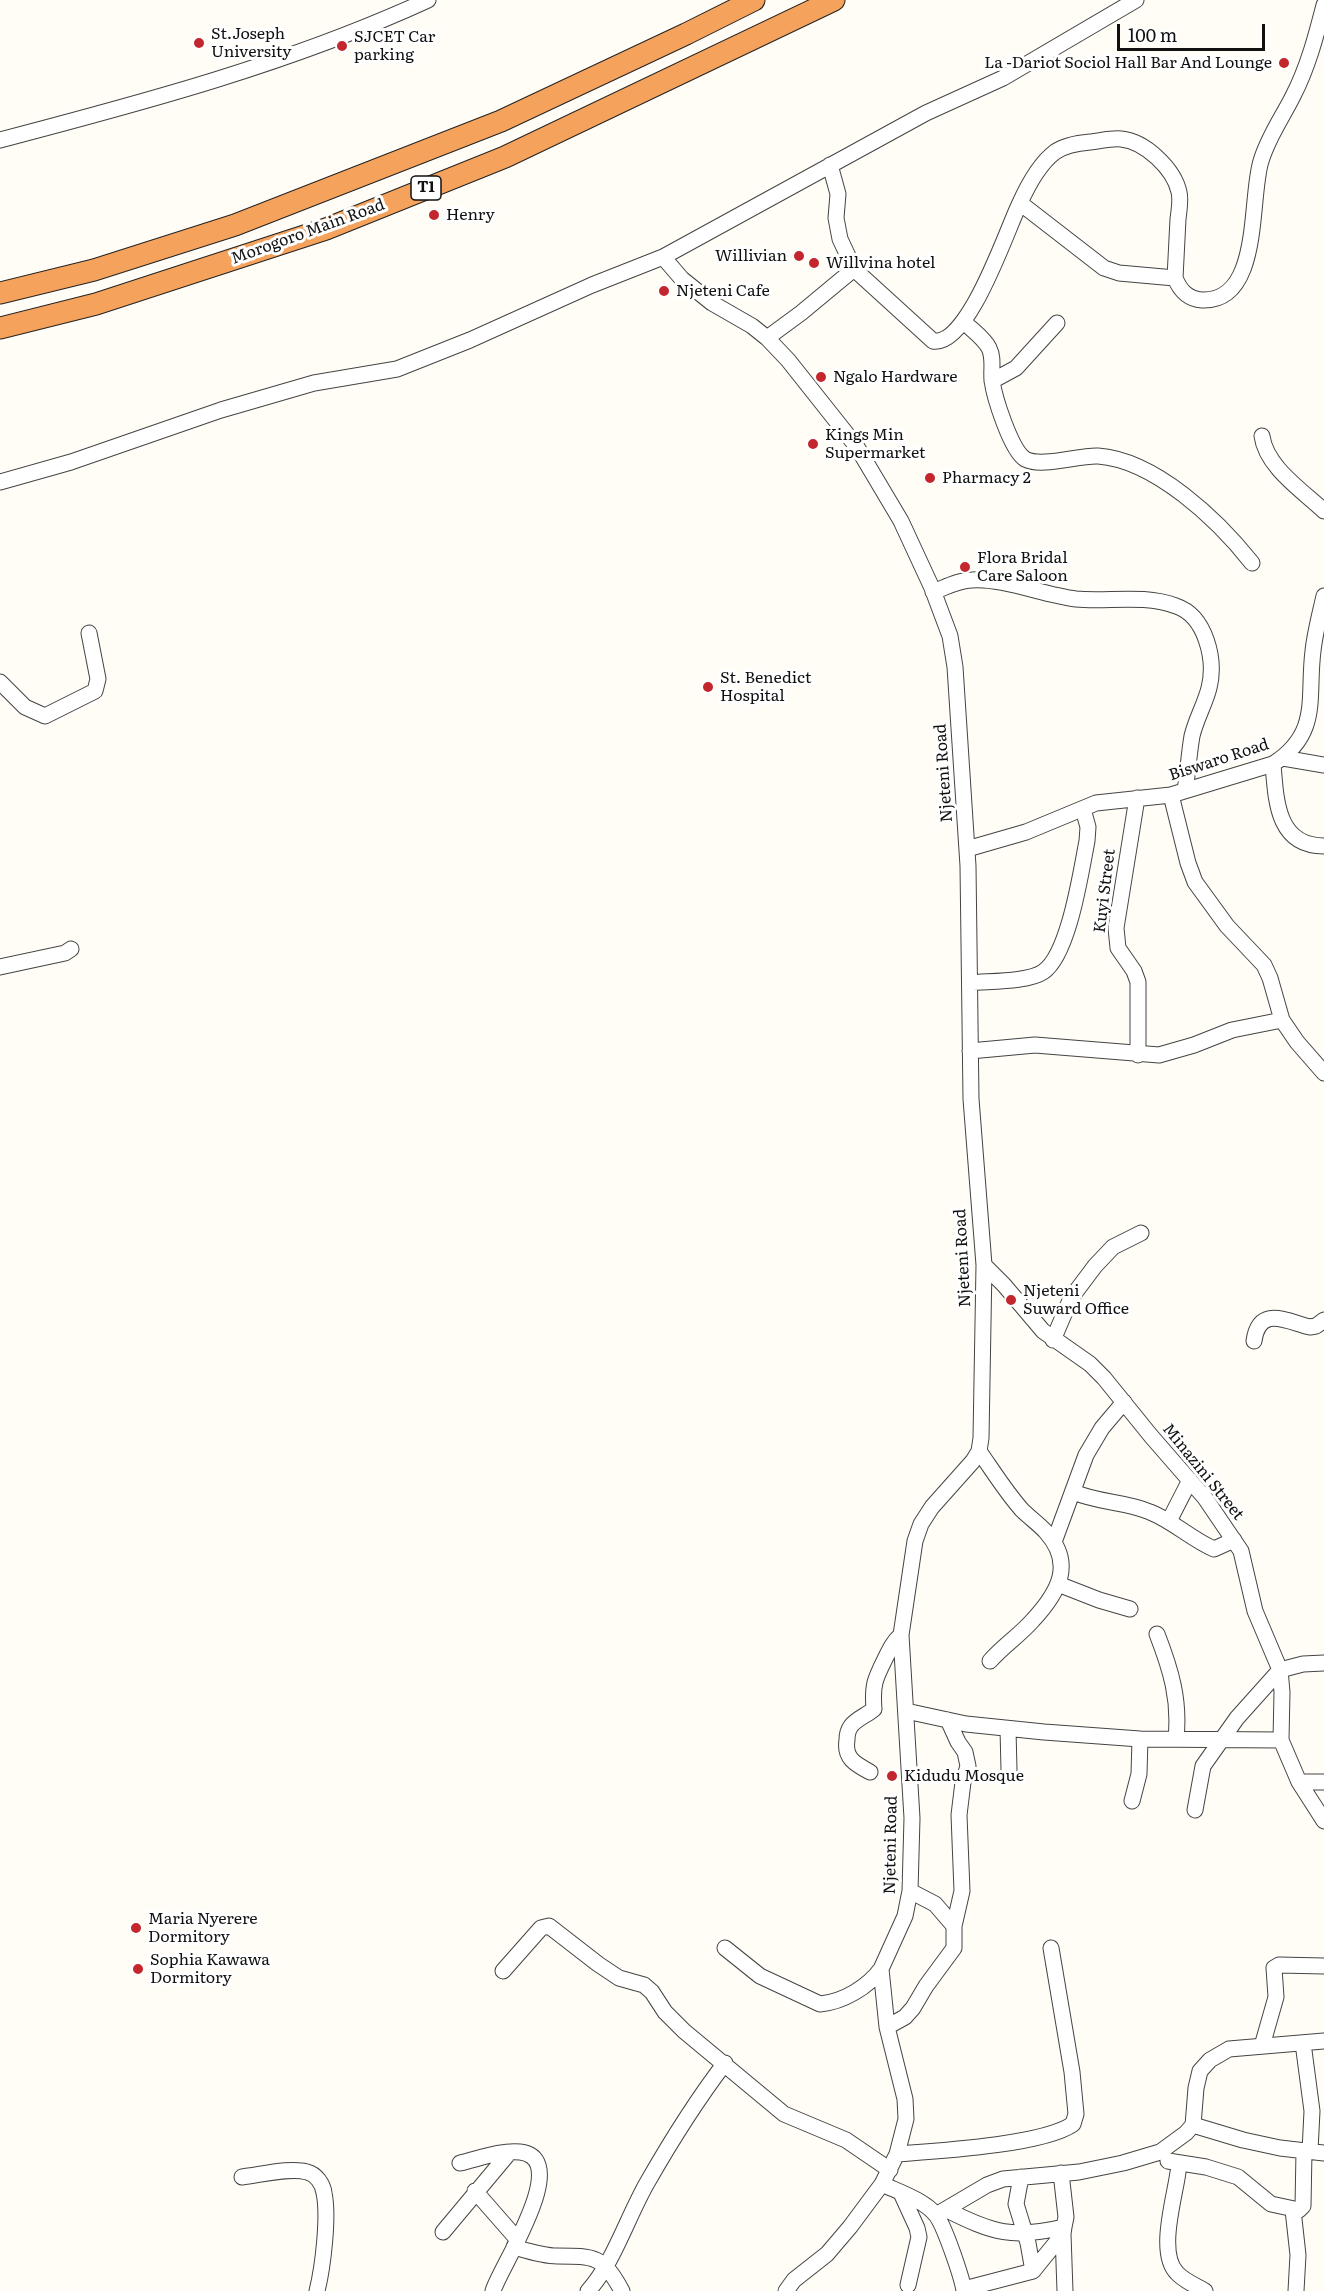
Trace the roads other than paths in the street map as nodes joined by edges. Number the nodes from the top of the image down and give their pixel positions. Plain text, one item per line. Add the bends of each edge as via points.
1 (428, 0) edge
2 (754, 0) edge
3 (834, 0) edge
4 (1136, 0) edge
5 (1324, 5) edge
6 (0, 140) edge
7 (830, 165) junction
8 (1020, 203) junction
9 (663, 257) junction
10 (854, 269) junction
11 (1175, 278) junction
12 (0, 293) edge
13 (964, 322) junction
14 (1057, 323) dead end
15 (0, 328) edge
16 (767, 338) junction
17 (992, 381) junction
18 (1262, 436) dead end
19 (0, 482) edge
20 (1324, 511) edge
21 (1252, 563) dead end
22 (933, 592) junction
23 (1324, 596) edge
24 (89, 633) dead end
25 (0, 682) edge
26 (1277, 761) junction
27 (1324, 765) edge
28 (1178, 793) junction
29 (1137, 798) junction
30 (1083, 809) junction
31 (1324, 846) edge
32 (967, 849) junction
33 (71, 949) dead end
34 (0, 967) edge
35 (970, 983) junction
36 (1282, 1020) junction
37 (970, 1051) junction
38 (1138, 1055) junction
39 (1322, 1067) edge
40 (1141, 1233) dead end
41 (984, 1265) junction
42 (1324, 1320) edge
43 (1053, 1340) junction
44 (1254, 1341) dead end
45 (1124, 1402) junction
46 (979, 1451) junction
47 (1190, 1480) junction
48 (1074, 1492) junction
49 (1169, 1521) junction
50 (1234, 1540) junction
51 (1054, 1542) junction
52 (1058, 1584) junction
53 (1130, 1609) dead end
54 (1157, 1634) dead end
55 (901, 1635) junction
56 (990, 1661) dead end
57 (1324, 1664) edge
58 (1280, 1670) junction
59 (906, 1711) junction
60 (948, 1720) junction
61 (1008, 1729) junction
62 (1176, 1738) junction
63 (1140, 1739) junction
64 (1221, 1739) junction
65 (1281, 1740) junction
66 (1009, 1770) dead end
67 (870, 1772) dead end
68 (1299, 1782) junction
69 (1324, 1782) edge
70 (1132, 1801) dead end
71 (1195, 1810) dead end
72 (1324, 1821) edge
73 (910, 1891) junction
74 (954, 1926) junction
75 (725, 1948) dead end
76 (1051, 1948) dead end
77 (1324, 1966) edge
78 (881, 1969) junction
79 (503, 1971) dead end
80 (887, 2027) junction
81 (1324, 2041) edge
82 (1303, 2043) junction
83 (1262, 2046) junction
84 (725, 2063) junction
85 (1193, 2125) junction
86 (509, 2152) junction
87 (1313, 2152) edge
88 (897, 2154) junction
89 (460, 2163) dead end
90 (890, 2170) junction
91 (1061, 2173) junction
92 (242, 2177) dead end
93 (1021, 2177) junction
94 (882, 2184) junction
95 (475, 2191) junction
96 (901, 2193) junction
97 (1293, 2210) junction
98 (942, 2213) junction
99 (1064, 2231) junction
100 (443, 2232) dead end
101 (1025, 2234) junction
102 (516, 2243) junction
103 (606, 2266) junction
104 (1033, 2271) junction
105 (908, 2285) dead end
106 (964, 2290) edge
107 (318, 2291) edge
108 (493, 2291) edge
109 (588, 2291) edge
110 (622, 2291) edge
111 (786, 2291) edge
112 (1065, 2291) edge
113 (1205, 2291) edge
114 (1296, 2291) edge

1 - 6 street via 375,24 263,64 154,99
2 - 12 highway, Morogoro Main Road / T1 via 501,121 235,225 94,270
3 - 15 highway, Morogoro Main Road / T1 via 505,157 326,229 96,304
4 - 7 street via 1003,78 926,112
5 - 11 street via 1309,60 1260,164 1250,250 1237,282 1220,297 1202,300 1189,297
7 - 9 street
7 - 10 street via 838,195 836,218 840,239
8 - 11 street via 1104,268
8 - 11 street via 1042,166 1056,152 1075,144 1109,140 1136,143 1173,177 1180,193
8 - 13 street via 979,298
9 - 16 street, Njeteni Road via 681,279
9 - 19 street via 397,369 304,386
10 - 13 street via 933,341 946,340
10 - 16 street
13 - 17 street via 988,347
14 - 17 street via 1016,368
16 - 22 street, Njeteni Road via 856,447 901,521
17 - 21 street via 997,405 1015,445 1026,459 1034,462 1096,456 1137,466 1197,507
18 - 20 street via 1263,446 1293,485
22 - 28 street via 965,581 990,580 1076,599 1155,600 1190,614 1208,645 1209,687
22 - 32 street, Njeteni Road via 950,636 955,667
23 - 26 street, Biswaro Road via 1312,652 1310,712 1301,735
24 - 25 street via 98,679 95,691 76,702 45,716 25,707
26 - 27 street
26 - 28 street, Biswaro Road
26 - 31 street via 1275,793 1287,830 1295,840
28 - 29 street, Biswaro Road
28 - 36 street via 1188,863 1195,882 1227,926 1263,965
29 - 30 street, Biswaro Road via 1096,803
29 - 38 street, Kuyi Street via 1116,928 1118,948 1138,982
30 - 32 street, Biswaro Road via 1026,832
30 - 35 street via 1087,841 1065,940 1052,964 1030,977
32 - 35 street, Njeteni Road
33 - 34 street
35 - 37 street, Njeteni Road
36 - 38 street via 1232,1030 1159,1055
36 - 39 street
37 - 38 street via 1035,1045
37 - 41 street, Njeteni Road via 970,1099
40 - 43 street via 1113,1247 1095,1266 1071,1298
41 - 43 street, Minazini Street
41 - 46 street, Njeteni Road via 984,1389
42 - 44 street via 1310,1327 1274,1317 1258,1326
43 - 45 street, Minazini Street via 1090,1364
45 - 47 street, Minazini Street
45 - 48 street via 1086,1455
46 - 51 street via 1013,1500
46 - 55 street, Njeteni Road via 921,1524
47 - 49 street
47 - 50 street, Minazini Street
48 - 49 street via 1089,1499 1130,1505
48 - 51 street
49 - 50 street via 1214,1549
50 - 58 street, Minazini Street via 1241,1551 1255,1611
51 - 52 street via 1063,1561
52 - 53 street
52 - 56 street via 1035,1619
54 - 62 street via 1179,1713
55 - 59 street, Njeteni Road
55 - 67 street via 876,1673 874,1709 848,1731 848,1757
57 - 58 street
58 - 64 street
58 - 65 street, Minazini Street
59 - 60 street
59 - 73 street, Njeteni Road via 912,1818
60 - 61 street
60 - 74 street via 968,1766 959,1815 962,1891
61 - 63 street
61 - 66 street
62 - 63 street
62 - 64 street
63 - 70 street via 1138,1780
64 - 65 street
64 - 71 street via 1203,1766
65 - 68 street, Minazini Street
68 - 69 street
68 - 72 street, Minazini Street
73 - 74 street via 935,1904
73 - 78 street, Njeteni Road via 905,1916
74 - 80 street via 952,1952 906,2017
75 - 78 street via 760,1976 820,2004 831,2003 873,1981
76 - 88 street via 1072,2072 1076,2114 1073,2124 1013,2141
77 - 83 street via 1274,1968 1276,1997
78 - 80 street
79 - 84 street via 541,1928 549,1926 619,1978 652,1992 684,2031
80 - 88 street via 906,2119
81 - 82 street
82 - 83 street
82 - 87 street
83 - 85 street via 1229,2049 1200,2071
84 - 90 street via 784,2114 846,2140
84 - 103 street via 699,2097 647,2183
85 - 87 street via 1243,2140
85 - 91 street via 1160,2152 1123,2163
86 - 89 street
86 - 95 street
86 - 102 street via 530,2156 537,2163 539,2176 532,2211
87 - 97 street via 1303,2206
88 - 90 street
90 - 94 street
91 - 93 street
91 - 99 street
92 - 107 street via 297,2170 318,2178 324,2192 324,2239
93 - 98 street via 987,2185
93 - 101 street via 1016,2204
94 - 96 street
94 - 111 street via 827,2254
95 - 100 street
95 - 102 street
96 - 98 street
96 - 105 street via 919,2237
97 - 113 street via 1270,2204 1238,2177 1206,2167 1173,2166 1167,2239 1170,2262 1177,2274
97 - 114 street via 1298,2255
98 - 101 street via 983,2228
98 - 106 street
99 - 101 street
99 - 104 street
99 - 112 street
101 - 104 street
102 - 103 street via 546,2255 585,2256
102 - 108 street
103 - 109 street
103 - 110 street
104 - 106 street

